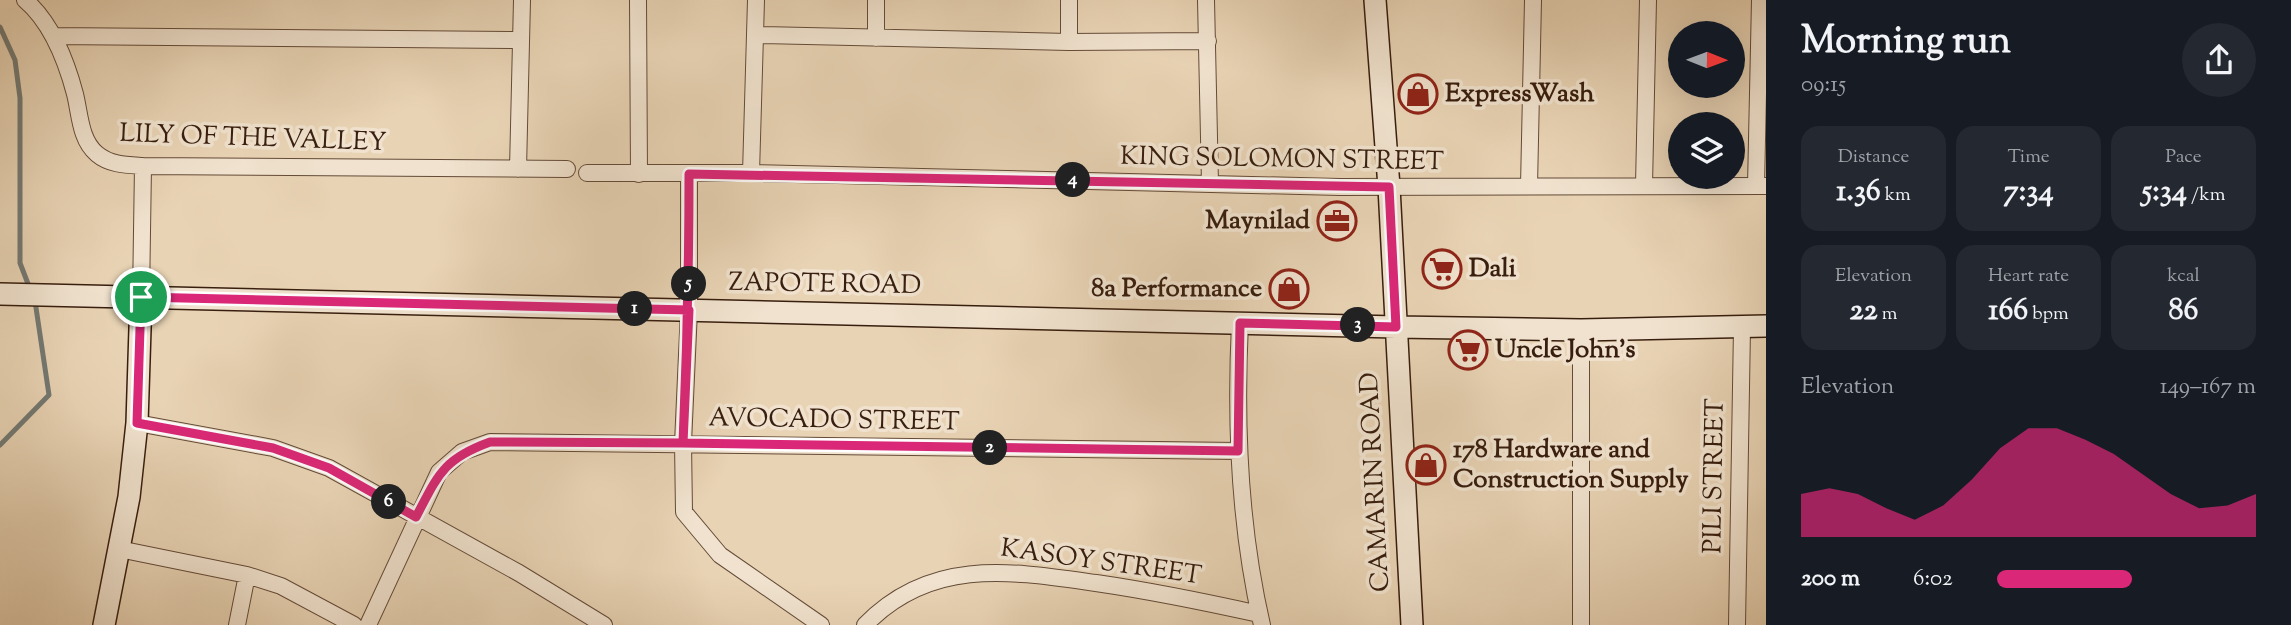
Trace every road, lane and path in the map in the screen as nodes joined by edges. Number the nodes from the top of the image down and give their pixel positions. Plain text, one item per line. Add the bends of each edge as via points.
1 (522, 0) edge
2 (638, 0) edge
3 (757, 0) edge
4 (876, 0) edge
5 (1069, 0) edge
6 (1206, 0) edge
7 (1375, 0) edge
8 (1533, 0) edge
9 (1648, 0) edge
10 (1760, 0) edge
11 (33, 4) edge
12 (757, 35) junction
13 (53, 36) junction
14 (876, 38) junction
15 (521, 40) junction
16 (1208, 41) junction
17 (1069, 42) junction
18 (143, 166) junction
19 (518, 169) junction
20 (567, 169) dead end
21 (587, 173) dead end
22 (751, 173) junction
23 (639, 174) junction
24 (689, 174) junction
25 (1210, 183) junction
26 (1644, 185) junction
27 (1528, 186) junction
28 (1761, 186) edge
29 (1389, 187) junction
30 (4, 294) edge
31 (141, 297) junction
32 (689, 310) junction
33 (1240, 323) junction
34 (1766, 326) edge
35 (1396, 327) junction
36 (1742, 328) junction
37 (1581, 330) junction
38 (137, 423) junction
39 (683, 443) junction
40 (1238, 451) junction
41 (416, 517) junction
42 (119, 548) junction
43 (247, 575) junction
44 (1261, 619) edge
45 (104, 625) edge
46 (237, 625) edge
47 (354, 625) edge
48 (368, 625) edge
49 (604, 625) edge
50 (821, 625) edge
51 (864, 625) edge
52 (1412, 625) edge
53 (1581, 625) edge
54 (1737, 625) edge

1 - 15 street
2 - 23 street
3 - 12 street
4 - 14 street
5 - 17 street
6 - 16 street
7 - 29 main road, CAMARIN ROAD
8 - 27 street
9 - 26 street
10 - 28 street
11 - 13 street, LILY OF THE VALLEY
12 - 14 street
12 - 22 street
13 - 15 street
13 - 18 street, LILY OF THE VALLEY via 67,67 89,145 111,162
14 - 17 street
15 - 19 street
16 - 17 street
16 - 25 street
18 - 19 street, LILY OF THE VALLEY
18 - 31 street
19 - 20 street, LILY OF THE VALLEY
21 - 23 street, KING SOLOMON STREET
22 - 24 street, KING SOLOMON STREET
22 - 25 street, KING SOLOMON STREET
23 - 24 street, KING SOLOMON STREET
24 - 32 street
25 - 29 street, KING SOLOMON STREET
26 - 27 street, KING SOLOMON STREET
26 - 28 street, KING SOLOMON STREET
27 - 29 street, KING SOLOMON STREET
29 - 35 main road, CAMARIN ROAD
30 - 31 main road, ZAPOTE ROAD
31 - 32 main road, ZAPOTE ROAD
31 - 38 main road
32 - 33 main road, ZAPOTE ROAD
32 - 39 street
33 - 35 main road, ZAPOTE ROAD
33 - 40 street
34 - 36 main road, ZAPOTE ROAD
35 - 37 main road, ZAPOTE ROAD
35 - 52 main road, CAMARIN ROAD
36 - 37 main road, ZAPOTE ROAD
36 - 54 street, PILI STREET
37 - 53 street
38 - 41 street via 273,448 329,468
38 - 42 main road
39 - 40 street, AVOCADO STREET
39 - 41 street, AVOCADO STREET via 490,442 462,452 439,472
39 - 50 street via 684,512 720,555
40 - 44 street via 1243,515
41 - 48 street, AVOCADO STREET
41 - 49 street
42 - 43 street
42 - 45 main road
43 - 46 street
43 - 47 street via 281,586
44 - 51 street, KASOY STREET via 1158,592 991,571 938,580 907,592

